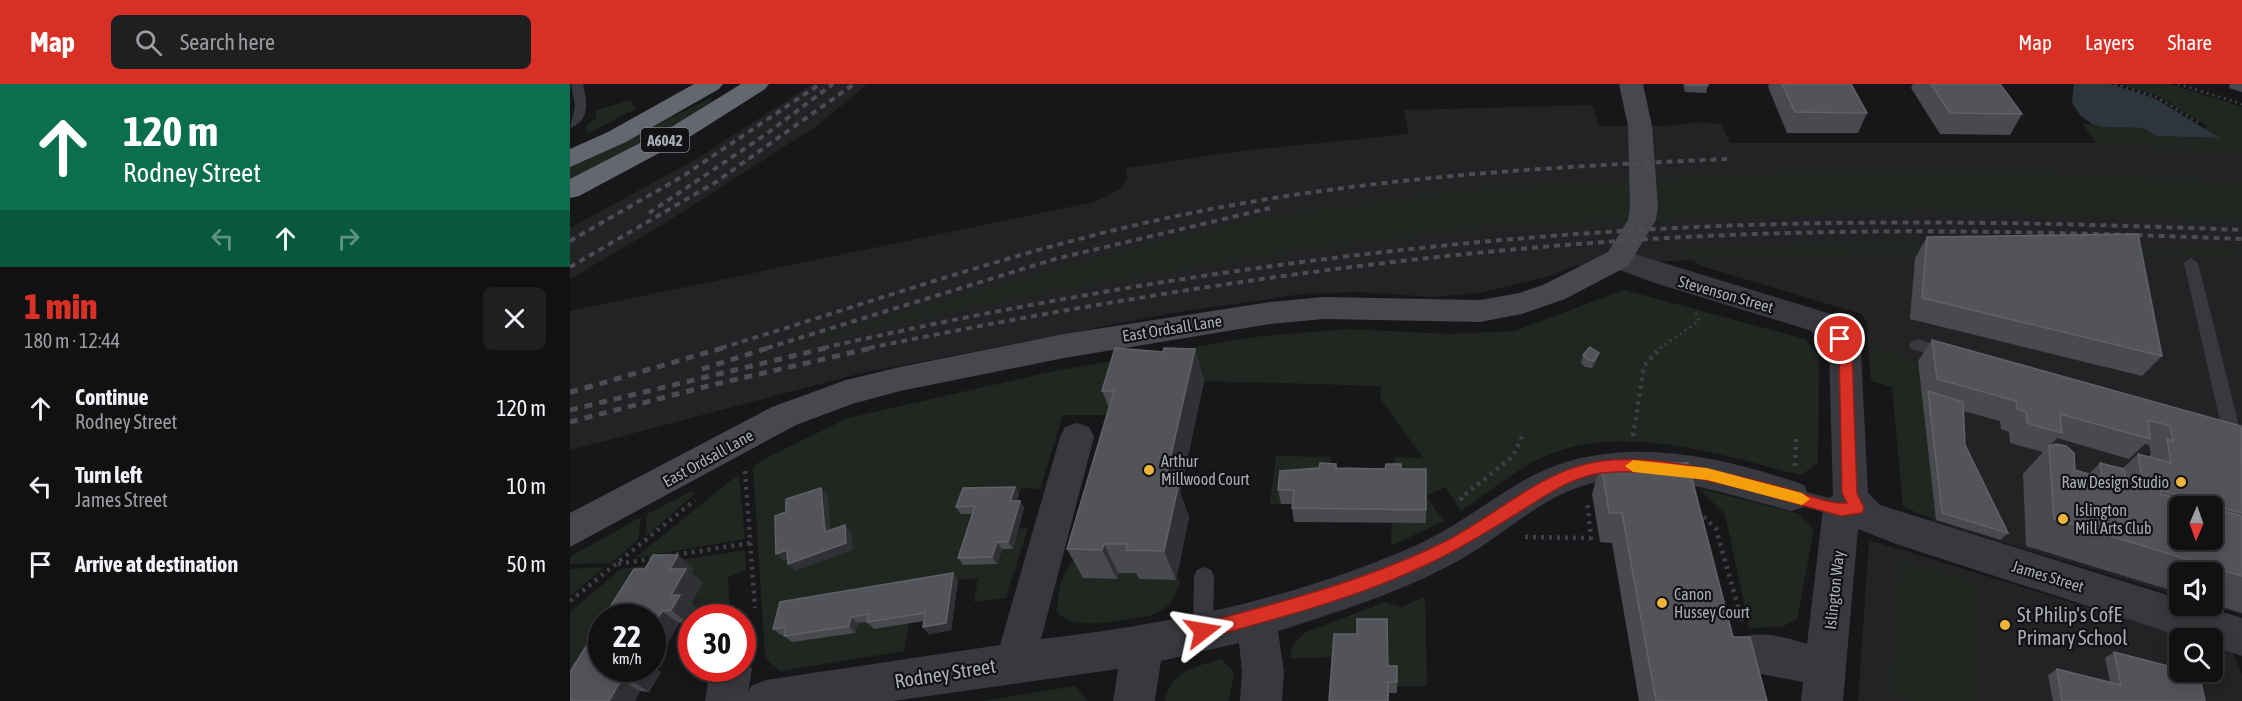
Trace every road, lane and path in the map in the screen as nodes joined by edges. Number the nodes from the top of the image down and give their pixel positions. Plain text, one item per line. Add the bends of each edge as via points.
1 (577, 84) edge
2 (711, 84) edge
3 (757, 84) edge
4 (1631, 84) edge
5 (2115, 84) edge
6 (2178, 84) edge
7 (2194, 84) edge
8 (2193, 89) junction
9 (2242, 104) edge
10 (570, 124) edge
11 (2201, 124) dead end
12 (570, 159) edge
13 (570, 190) edge
14 (1618, 259) junction
15 (2191, 263) dead end
16 (1691, 303) dead end
17 (1917, 345) dead end
18 (1962, 358) edge
19 (2209, 428) edge
20 (1524, 432) dead end
21 (2237, 436) edge
22 (1077, 437) dead end
23 (1633, 439) dead end
24 (1796, 439) dead end
25 (745, 466) dead end
26 (1793, 482) junction
27 (1586, 496) dead end
28 (698, 498) dead end
29 (1465, 504) dead end
30 (1693, 507) edge
31 (1849, 509) junction
32 (570, 531) edge
33 (1521, 537) dead end
34 (750, 543) junction
35 (615, 565) junction
36 (1204, 576) dead end
37 (570, 601) edge
38 (755, 604) edge
39 (1256, 618) junction
40 (1203, 631) junction
41 (2242, 637) edge
42 (1748, 643) joint
43 (1143, 645) junction
44 (1018, 662) junction
45 (729, 682) edge
46 (1824, 686) edge
47 (726, 701) edge
48 (766, 701) edge
49 (1134, 701) edge
50 (1261, 701) edge

1 - 10 lane via 581,109 577,120
2 - 12 highway, A6042
3 - 13 highway, A6042 via 681,131
4 - 14 main road via 1640,126 1644,206 1642,220
5 - 11 path via 2156,97
6 - 8 path
7 - 8 path
8 - 9 path
14 - 31 street, Stevenson Street via 1820,322 1833,331 1845,351
14 - 32 main road, East Ordsall Lane via 1554,292 1480,311 1324,308 1270,313 1064,346 846,393 784,416
15 - 21 lane
16 - 23 path via 1699,321 1662,346 1644,366
17 - 18 lane
19 - 21 lane
20 - 29 path via 1513,456 1461,498
22 - 44 street, Rodney Street via 1022,630
24 - 26 path
25 - 34 path
26 - 31 lane
26 - 39 street, Rodney Street via 1630,466 1569,475 1418,562 1319,600
27 - 33 path via 1591,538
28 - 35 path
30 - 42 path via 1716,529
31 - 41 street, James Street via 1915,534
31 - 46 street, Islington Way
34 - 35 path
34 - 38 path
35 - 37 path
36 - 40 lane
39 - 40 street, Rodney Street
39 - 50 street via 1263,672
40 - 43 street, Rodney Street
42 - 46 street, Islington Way via 1771,654 1800,660
43 - 44 street, Rodney Street
43 - 49 street
44 - 48 street, Rodney Street
45 - 47 street

